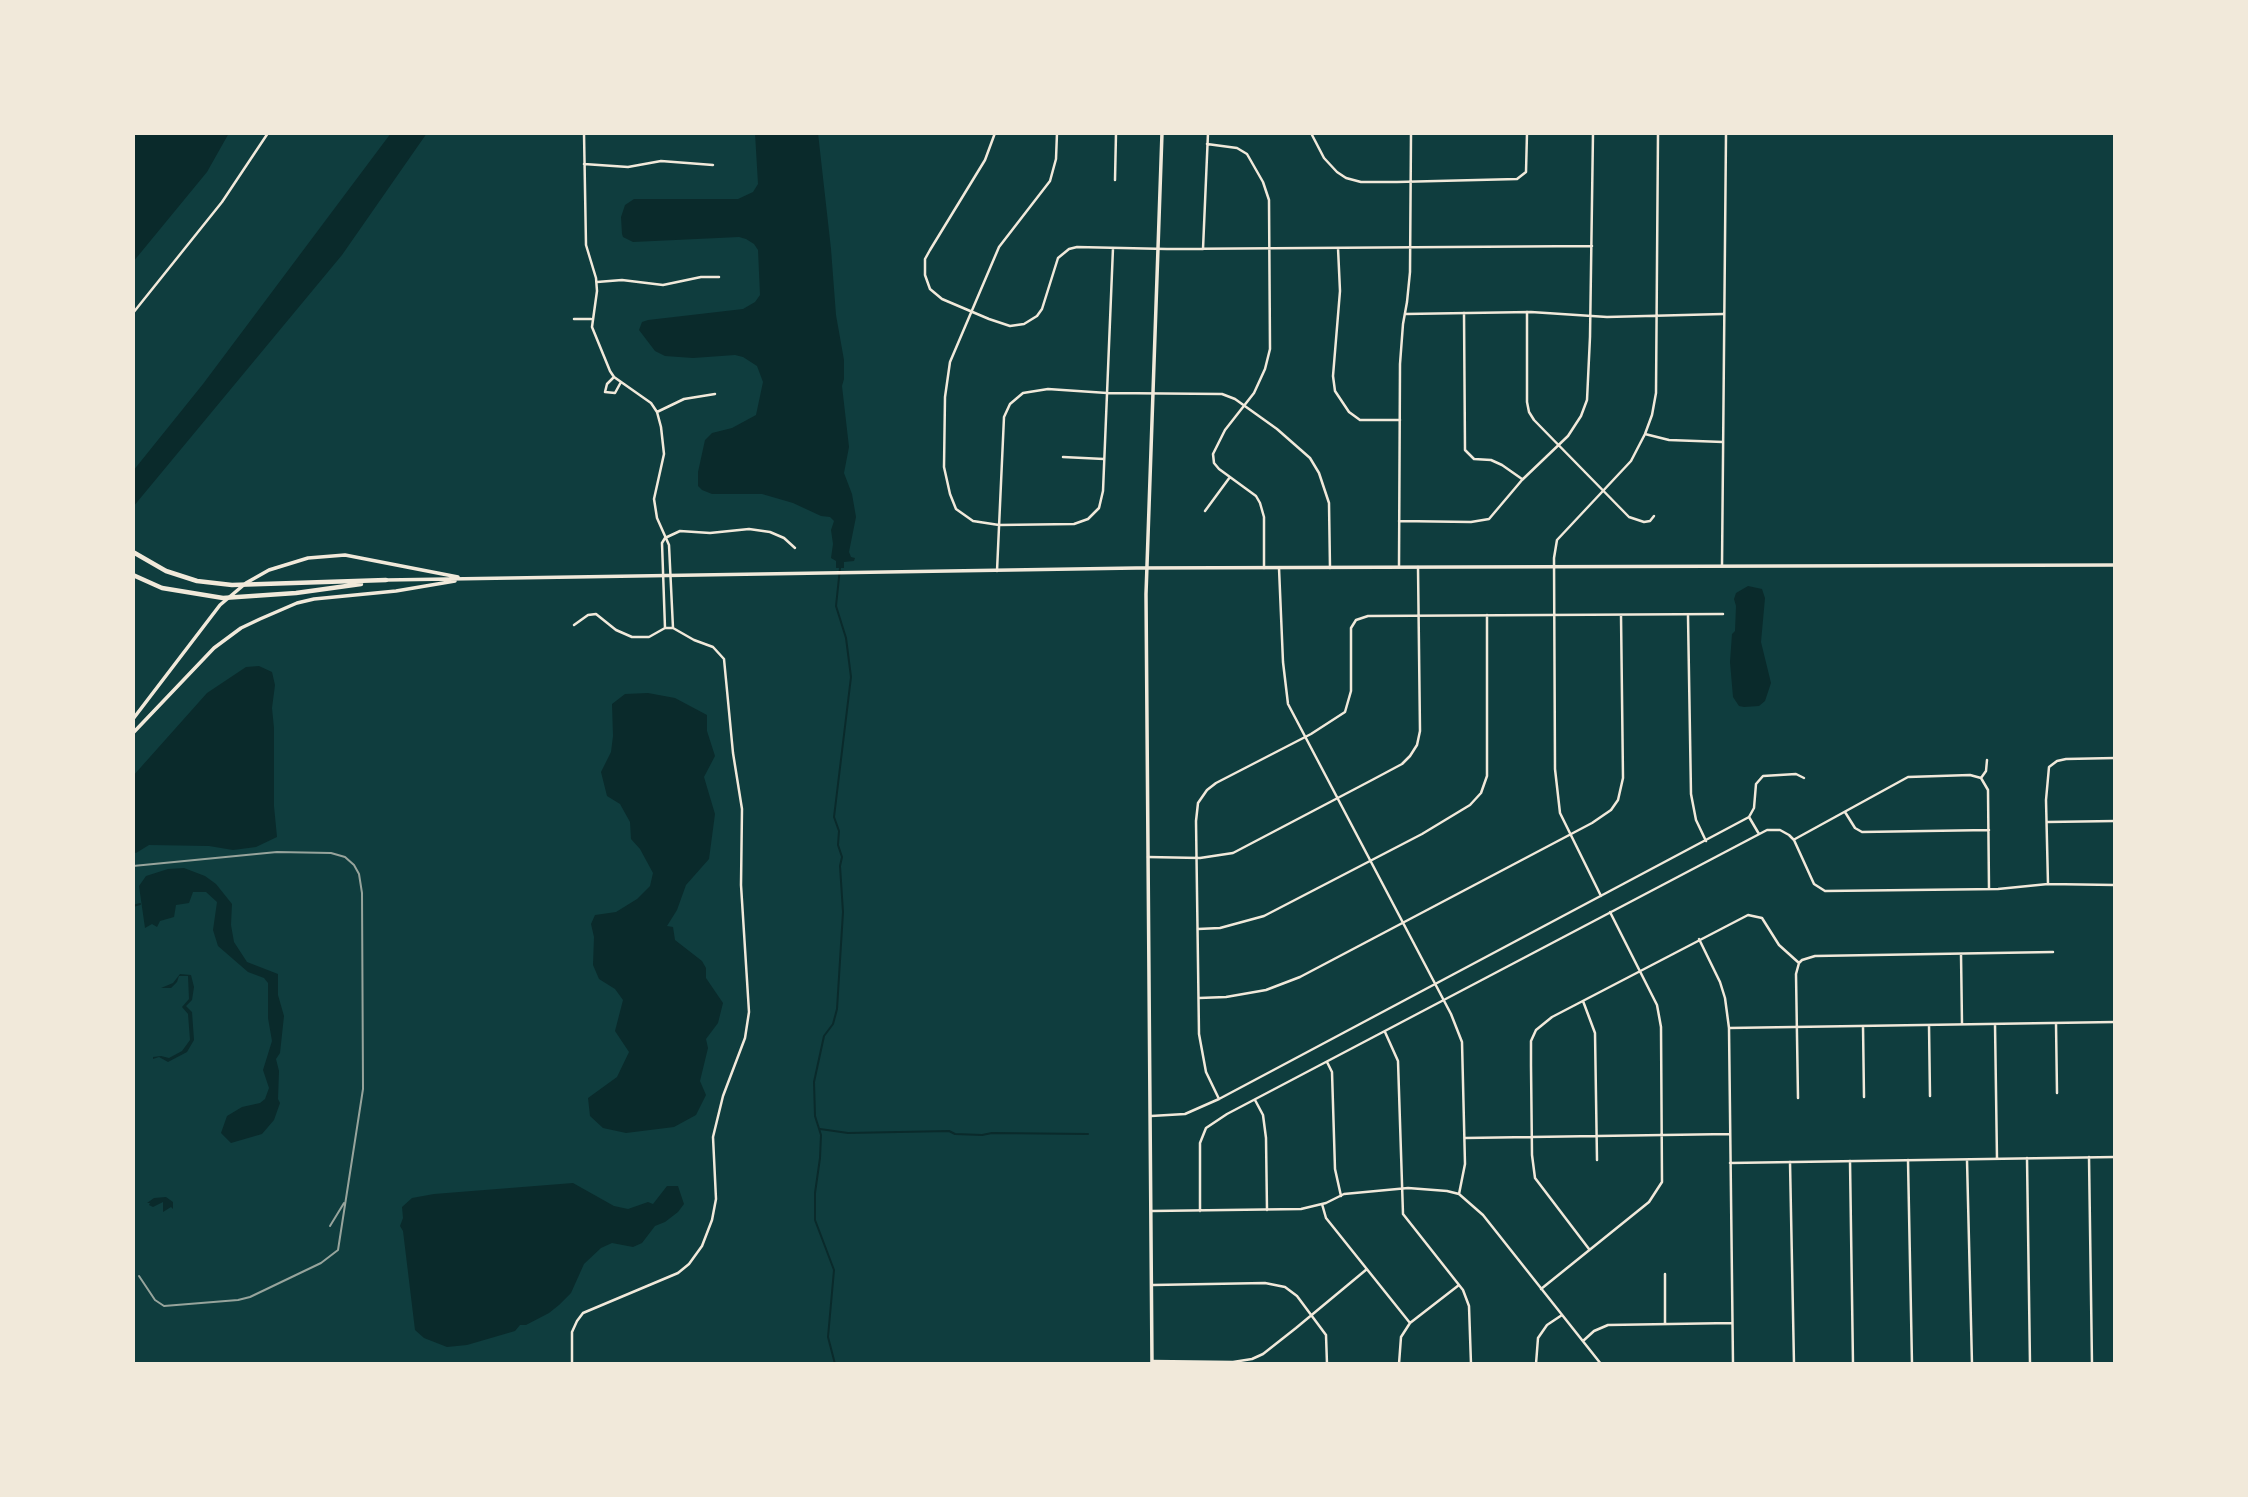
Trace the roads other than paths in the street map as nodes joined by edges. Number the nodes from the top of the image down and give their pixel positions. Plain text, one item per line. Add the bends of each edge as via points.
1 (268, 133) edge
2 (584, 133) edge
3 (995, 133) edge
4 (1057, 133) edge
5 (1116, 133) edge
6 (1162, 133) edge
7 (1208, 133) edge
8 (1311, 133) edge
9 (1411, 133) edge
10 (1527, 133) edge
11 (1592, 133) edge
12 (1658, 133) edge
13 (1726, 133) edge
14 (1208, 144) junction
15 (584, 164) junction
16 (713, 165) dead end
17 (1115, 180) dead end
18 (1411, 181) junction
19 (1592, 246) junction
20 (1410, 247) junction
21 (1112, 248) junction
22 (1270, 248) junction
23 (1338, 248) junction
24 (1158, 249) junction
25 (1203, 249) junction
26 (719, 277) dead end
27 (597, 282) junction
28 (970, 311) junction
29 (1527, 312) junction
30 (133, 313) edge
31 (1464, 313) junction
32 (1405, 314) junction
33 (1724, 314) junction
34 (1657, 316) junction
35 (1591, 317) junction
36 (574, 319) dead end
37 (592, 319) junction
38 (614, 377) junction
39 (621, 382) junction
40 (1153, 392) junction
41 (1107, 393) junction
42 (715, 394) dead end
43 (1244, 405) junction
44 (657, 412) junction
45 (1400, 420) junction
46 (1645, 434) junction
47 (1724, 442) junction
48 (1558, 446) junction
49 (1063, 457) dead end
50 (1104, 459) junction
51 (1230, 477) junction
52 (1522, 480) junction
53 (1603, 492) junction
54 (1205, 511) dead end
55 (1654, 516) dead end
56 (1399, 521) junction
57 (999, 525) junction
58 (666, 538) junction
59 (795, 548) dead end
60 (133, 552) edge
61 (2115, 565) edge
62 (1722, 566) junction
63 (1553, 567) junction
64 (1146, 568) junction
65 (1264, 568) junction
66 (1279, 568) junction
67 (1330, 568) junction
68 (1399, 568) junction
69 (1418, 568) junction
70 (997, 571) junction
71 (133, 575) edge
72 (663, 577) junction
73 (671, 577) junction
74 (467, 579) junction
75 (386, 580) junction
76 (1723, 614) dead end
77 (1418, 615) junction
78 (1487, 615) junction
79 (1554, 615) junction
80 (1620, 615) junction
81 (1688, 615) junction
82 (574, 625) dead end
83 (665, 628) junction
84 (673, 628) junction
85 (133, 719) edge
86 (133, 733) edge
87 (1304, 738) junction
88 (2115, 758) edge
89 (1987, 760) dead end
90 (1804, 778) dead end
91 (1981, 778) junction
92 (1336, 799) junction
93 (1845, 812) junction
94 (1749, 817) junction
95 (2115, 821) edge
96 (2047, 822) junction
97 (1989, 830) junction
98 (1571, 832) junction
99 (1759, 834) junction
100 (1794, 840) junction
101 (1706, 841) junction
102 (1148, 857) junction
103 (1196, 858) junction
104 (1369, 861) junction
105 (2048, 884) junction
106 (2115, 885) edge
107 (1989, 889) junction
108 (1601, 895) junction
109 (1610, 912) junction
110 (1402, 923) junction
111 (1198, 929) junction
112 (1699, 939) junction
113 (2053, 952) dead end
114 (1961, 954) junction
115 (1799, 963) junction
116 (1640, 970) junction
117 (1435, 984) junction
118 (1199, 998) junction
119 (1444, 1000) junction
120 (1583, 1001) junction
121 (2115, 1021) edge
122 (2056, 1023) junction
123 (1962, 1024) junction
124 (1995, 1024) junction
125 (1929, 1025) junction
126 (1863, 1026) junction
127 (1797, 1027) junction
128 (1729, 1028) junction
129 (1385, 1032) junction
130 (1327, 1062) junction
131 (2057, 1093) dead end
132 (1930, 1096) dead end
133 (1864, 1097) dead end
134 (1798, 1098) dead end
135 (1219, 1099) junction
136 (1255, 1100) junction
137 (1151, 1116) junction
138 (1663, 1134) junction
139 (1730, 1134) junction
140 (1597, 1136) junction
141 (1531, 1137) junction
142 (1465, 1138) junction
143 (2089, 1157) junction
144 (2115, 1157) edge
145 (2027, 1158) junction
146 (1997, 1159) junction
147 (1597, 1160) dead end
148 (1908, 1160) junction
149 (1967, 1160) junction
150 (1850, 1161) junction
151 (1790, 1162) junction
152 (1730, 1163) junction
153 (1401, 1189) junction
154 (1459, 1194) junction
155 (1341, 1196) junction
156 (1322, 1204) junction
157 (1267, 1210) junction
158 (1152, 1211) junction
159 (1200, 1211) junction
160 (1589, 1249) junction
161 (1367, 1269) junction
162 (1665, 1273) dead end
163 (1153, 1285) junction
164 (1459, 1286) junction
165 (1541, 1289) junction
166 (1311, 1315) junction
167 (1562, 1315) junction
168 (1410, 1323) junction
169 (1732, 1323) junction
170 (1665, 1324) junction
171 (1583, 1341) junction
172 (1252, 1362) edge
173 (1152, 1363) edge
174 (572, 1364) edge
175 (1327, 1364) edge
176 (1399, 1364) edge
177 (1471, 1364) edge
178 (1536, 1364) edge
179 (1601, 1364) edge
180 (1733, 1364) edge
181 (1794, 1364) edge
182 (1853, 1364) edge
183 (1912, 1364) edge
184 (1972, 1364) edge
185 (2030, 1364) edge
186 (2092, 1364) edge

1 - 30 street via 222,202
2 - 15 street
3 - 28 street via 985,160 925,259 926,281 935,294
4 - 28 street via 1049,181 999,247
5 - 17 street
6 - 24 street
7 - 14 street
8 - 18 street via 1324,158 1346,178
9 - 18 street
10 - 18 street via 1526,172 1517,179
11 - 19 street
12 - 34 street
13 - 33 street
14 - 22 street via 1237,148 1258,171 1269,200
14 - 25 street
15 - 16 street via 628,167 668,161
15 - 27 street via 586,244
18 - 20 street
19 - 20 street
19 - 35 street
20 - 23 street
20 - 32 street
21 - 24 street
21 - 28 street via 1077,247 1064,253 1055,266 1042,309 1030,321 1010,326
21 - 41 street
22 - 23 street
22 - 25 street
22 - 43 street via 1270,349 1260,382
23 - 45 street via 1335,391 1360,420
24 - 25 street
24 - 40 street
26 - 27 street via 663,285
27 - 37 street
28 - 57 street via 947,379 944,467 960,514 973,522
29 - 31 street
29 - 35 street
29 - 48 street via 1529,412
31 - 32 street
31 - 52 street via 1465,450 1474,459 1502,465
32 - 45 street
33 - 34 street
33 - 47 street
34 - 35 street
34 - 46 street via 1656,393
35 - 48 street via 1587,400 1575,426
36 - 37 street
37 - 38 street via 593,333
38 - 39 street
38 - 39 street via 605,389 608,394 615,393
39 - 44 street
40 - 41 street
40 - 43 street via 1222,394
40 - 64 street
41 - 50 street
41 - 57 street via 1037,390 1020,395 1006,410
42 - 44 street via 684,399
43 - 51 street via 1213,450 1216,466
43 - 67 street via 1310,458 1319,473 1329,503
44 - 58 street via 664,445 654,499
45 - 56 street
46 - 47 street via 1669,440
46 - 53 street via 1631,461
47 - 62 street
48 - 52 street
48 - 53 street
49 - 50 street
50 - 57 street via 1102,500 1093,516 1074,524
51 - 54 street
51 - 65 street via 1255,496 1263,510
52 - 56 street via 1489,519
53 - 55 street via 1634,520 1644,522
53 - 63 street via 1557,540
56 - 68 street
57 - 70 street
58 - 59 street via 680,531 749,529 777,535
58 - 72 street via 662,543
58 - 73 street
60 - 75 highway via 197,581 232,585
61 - 62 street
62 - 63 street
63 - 69 street
63 - 79 street
64 - 65 street
64 - 70 street
64 - 102 street
65 - 66 street
66 - 67 street
66 - 87 street via 1288,704
67 - 68 street
68 - 69 street
69 - 77 street
70 - 73 street
71 - 75 highway via 162,588 223,598
72 - 73 street
72 - 74 street
72 - 83 street
73 - 84 street
74 - 75 street
74 - 85 street via 345,555 307,558 270,570 220,605
74 - 86 street via 314,599 280,610 241,628 214,648
76 - 81 street
77 - 78 street
77 - 87 street via 1356,620 1351,628 1349,704 1336,719
77 - 92 street via 1417,745 1402,764
78 - 79 street
78 - 104 street via 1487,776 1480,793 1459,813
79 - 80 street
79 - 98 street via 1555,769 1560,813
80 - 81 street
80 - 98 street via 1621,792 1611,810
81 - 101 street via 1691,794
82 - 83 street via 596,614 632,637 649,637
83 - 84 street
84 - 174 street via 717,650 726,665 742,818 748,1025 713,1137 716,1199 700,1250 678,1273 583,1313 572,1332
87 - 92 street
87 - 103 street via 1201,796 1196,810
88 - 96 street via 2057,761 2047,771
89 - 91 street
90 - 94 street via 1796,774 1763,776 1756,784
91 - 93 street via 1908,777
91 - 97 street via 1988,790
92 - 103 street via 1233,853
92 - 104 street
93 - 97 street via 1862,832
93 - 100 street
94 - 99 street
94 - 101 street
95 - 96 street
96 - 105 street
97 - 107 street
98 - 108 street
98 - 110 street
99 - 100 street via 1780,830
99 - 109 street
100 - 107 street via 1814,884 1825,891
101 - 108 street
102 - 103 street
102 - 137 street
103 - 111 street
104 - 110 street
104 - 111 street via 1264,916 1220,929
105 - 106 street
105 - 107 street
108 - 117 street
109 - 116 street
109 - 119 street
110 - 117 street
110 - 118 street via 1266,990
111 - 118 street
112 - 115 street via 1742,916 1755,915
112 - 116 street
112 - 128 street via 1720,982
113 - 114 street
114 - 115 street via 1815,956
114 - 123 street
115 - 127 street
116 - 120 street
116 - 138 street via 1657,1005 1661,1027
117 - 119 street
117 - 135 street
118 - 135 street via 1206,1072
119 - 129 street
119 - 142 street via 1462,1042
120 - 140 street via 1595,1033
120 - 141 street via 1542,1023 1533,1035
121 - 122 street
122 - 124 street
122 - 131 street
123 - 124 street
123 - 125 street
124 - 146 street
125 - 126 street
125 - 132 street
126 - 127 street
126 - 133 street
127 - 128 street
127 - 134 street
128 - 139 street
129 - 130 street
129 - 153 street via 1398,1061
130 - 136 street
130 - 155 street via 1332,1072 1335,1168
135 - 137 street via 1185,1114
136 - 157 street via 1263,1115 1266,1138
136 - 159 street via 1206,1128 1200,1143
137 - 158 street
138 - 139 street
138 - 140 street
138 - 160 street via 1662,1182 1656,1195
139 - 152 street
140 - 141 street
140 - 147 street
141 - 142 street
141 - 160 street via 1535,1178
142 - 154 street
143 - 144 street
143 - 145 street
143 - 186 street
145 - 146 street
145 - 185 street
146 - 149 street
148 - 149 street
148 - 150 street
148 - 183 street
149 - 184 street
150 - 151 street
150 - 182 street
151 - 152 street
151 - 181 street
152 - 169 street
153 - 154 street
153 - 155 street
153 - 164 street via 1403,1214
154 - 165 street via 1475,1207
155 - 156 street
156 - 157 street
156 - 161 street via 1326,1218
157 - 159 street
158 - 159 street
158 - 163 street
160 - 165 street
161 - 166 street
161 - 168 street
162 - 170 street
163 - 166 street via 1276,1284 1297,1296
163 - 173 street
164 - 168 street
164 - 177 street via 1469,1306
165 - 167 street
166 - 172 street
166 - 175 street via 1326,1335
167 - 171 street
167 - 178 street via 1538,1338
168 - 176 street via 1401,1337
169 - 170 street
169 - 180 street
170 - 171 street via 1608,1325
171 - 179 street
172 - 173 street

